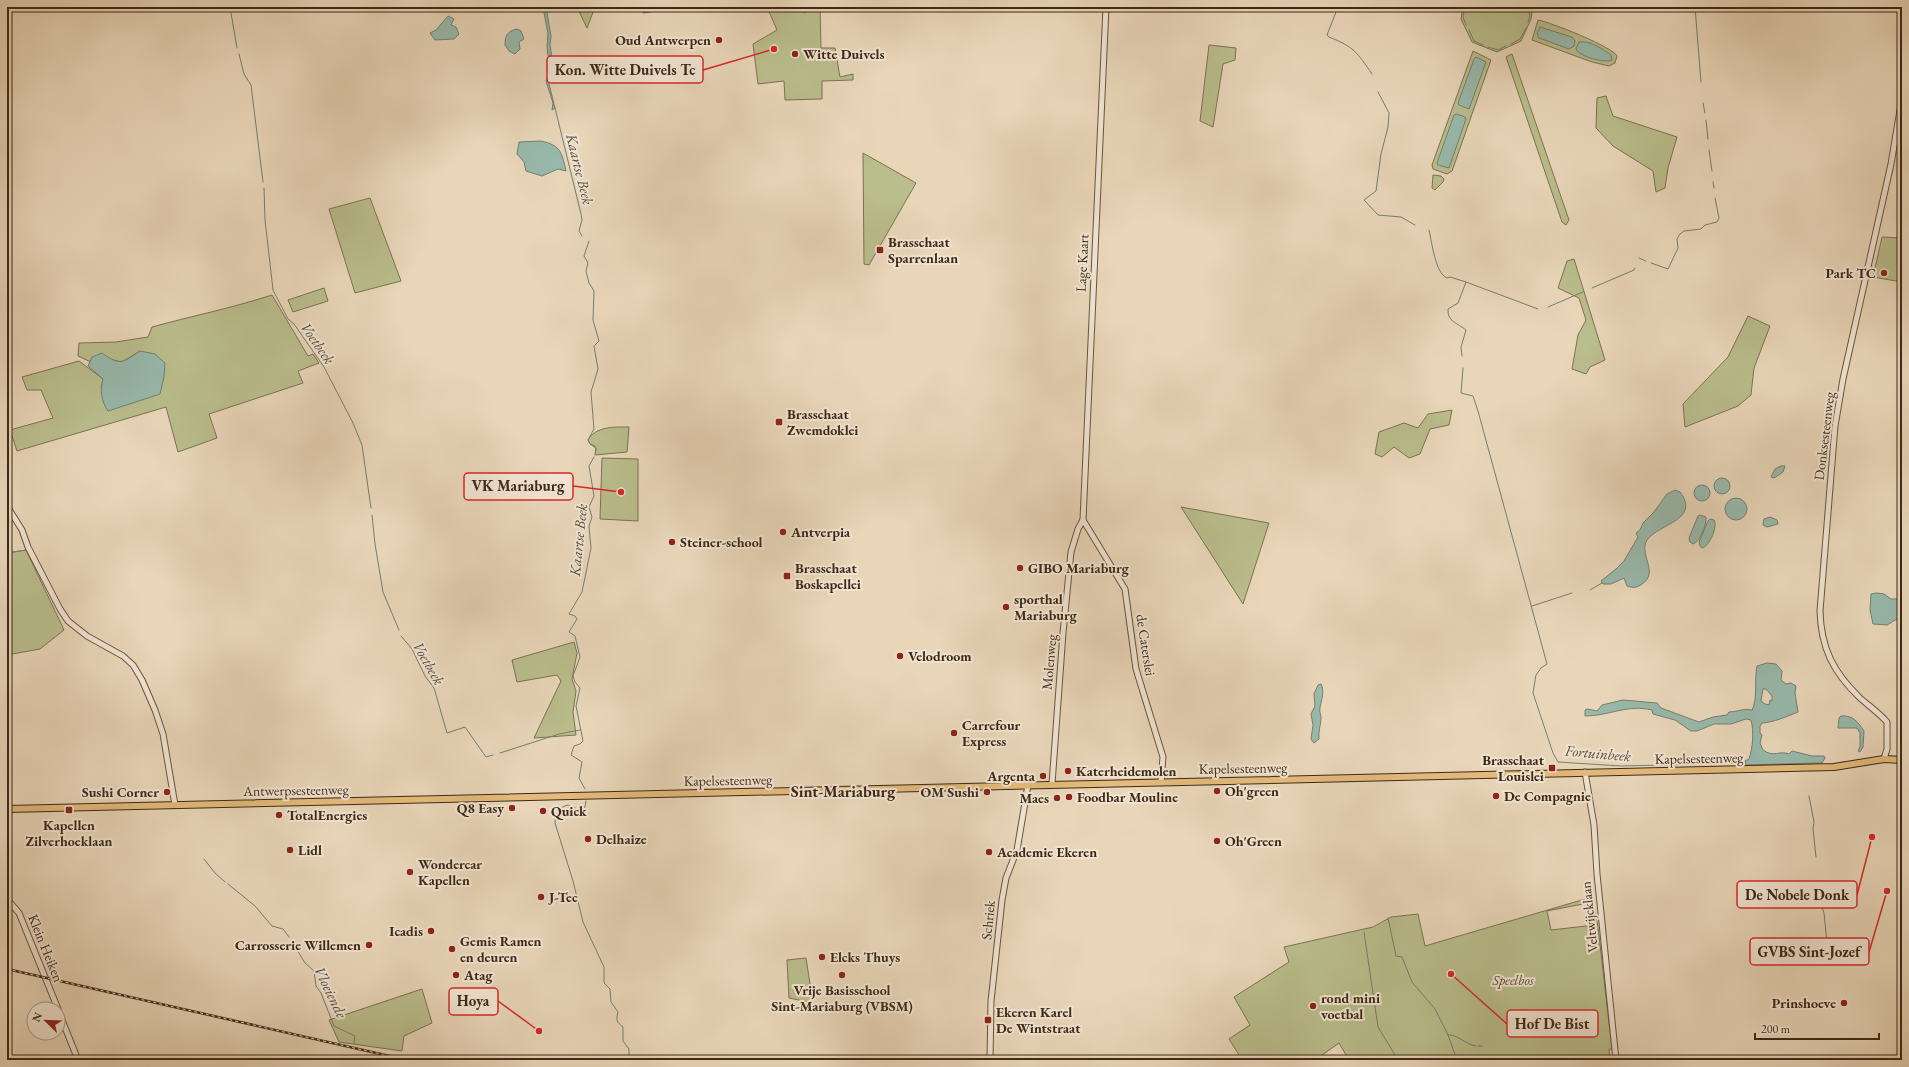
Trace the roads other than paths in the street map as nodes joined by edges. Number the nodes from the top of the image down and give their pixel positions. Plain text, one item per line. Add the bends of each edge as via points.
1 (1106, 7) edge
2 (1902, 98) edge
3 (7, 506) edge
4 (1083, 520) junction
5 (1884, 759) junction
6 (1902, 760) edge
7 (1585, 772) junction
8 (1161, 782) junction
9 (1052, 784) junction
10 (1028, 785) junction
11 (585, 794) joint
12 (175, 805) junction
13 (7, 809) edge
14 (7, 899) edge
15 (54, 1001) edge
16 (66, 1030) edge
17 (78, 1060) edge
18 (990, 1060) edge
19 (1616, 1060) edge

1 - 4 street, Lage Kaart
2 - 5 street, Donksesteenweg via 1891,164 1843,379 1835,426 1820,611 1822,639 1832,662 1855,693 1887,722 1887,749
3 - 12 street via 22,530 28,547 66,619 87,636 123,656 133,665 142,680 163,734
4 - 8 street, de Caterslei via 1125,589 1136,669 1163,757
4 - 9 street, Molenweg via 1072,552 1063,633
5 - 6 main road, Kapelsesteenweg
5 - 7 main road, Kapelsesteenweg via 1844,766
7 - 8 main road, Kapelsesteenweg
7 - 19 street, Veltwijcklaan via 1594,825
8 - 9 main road, Kapelsesteenweg
9 - 10 main road, Kapelsesteenweg
10 - 11 main road, Kapelsesteenweg
10 - 18 street, Schriek via 1017,850 1006,878 1002,900 991,1001
11 - 12 main road, Antwerpsesteenweg via 514,798
12 - 13 main road, Antwerpsesteenweg
14 - 15 street, Klein Heiken via 19,913
16 - 17 street, Klein Heiken

